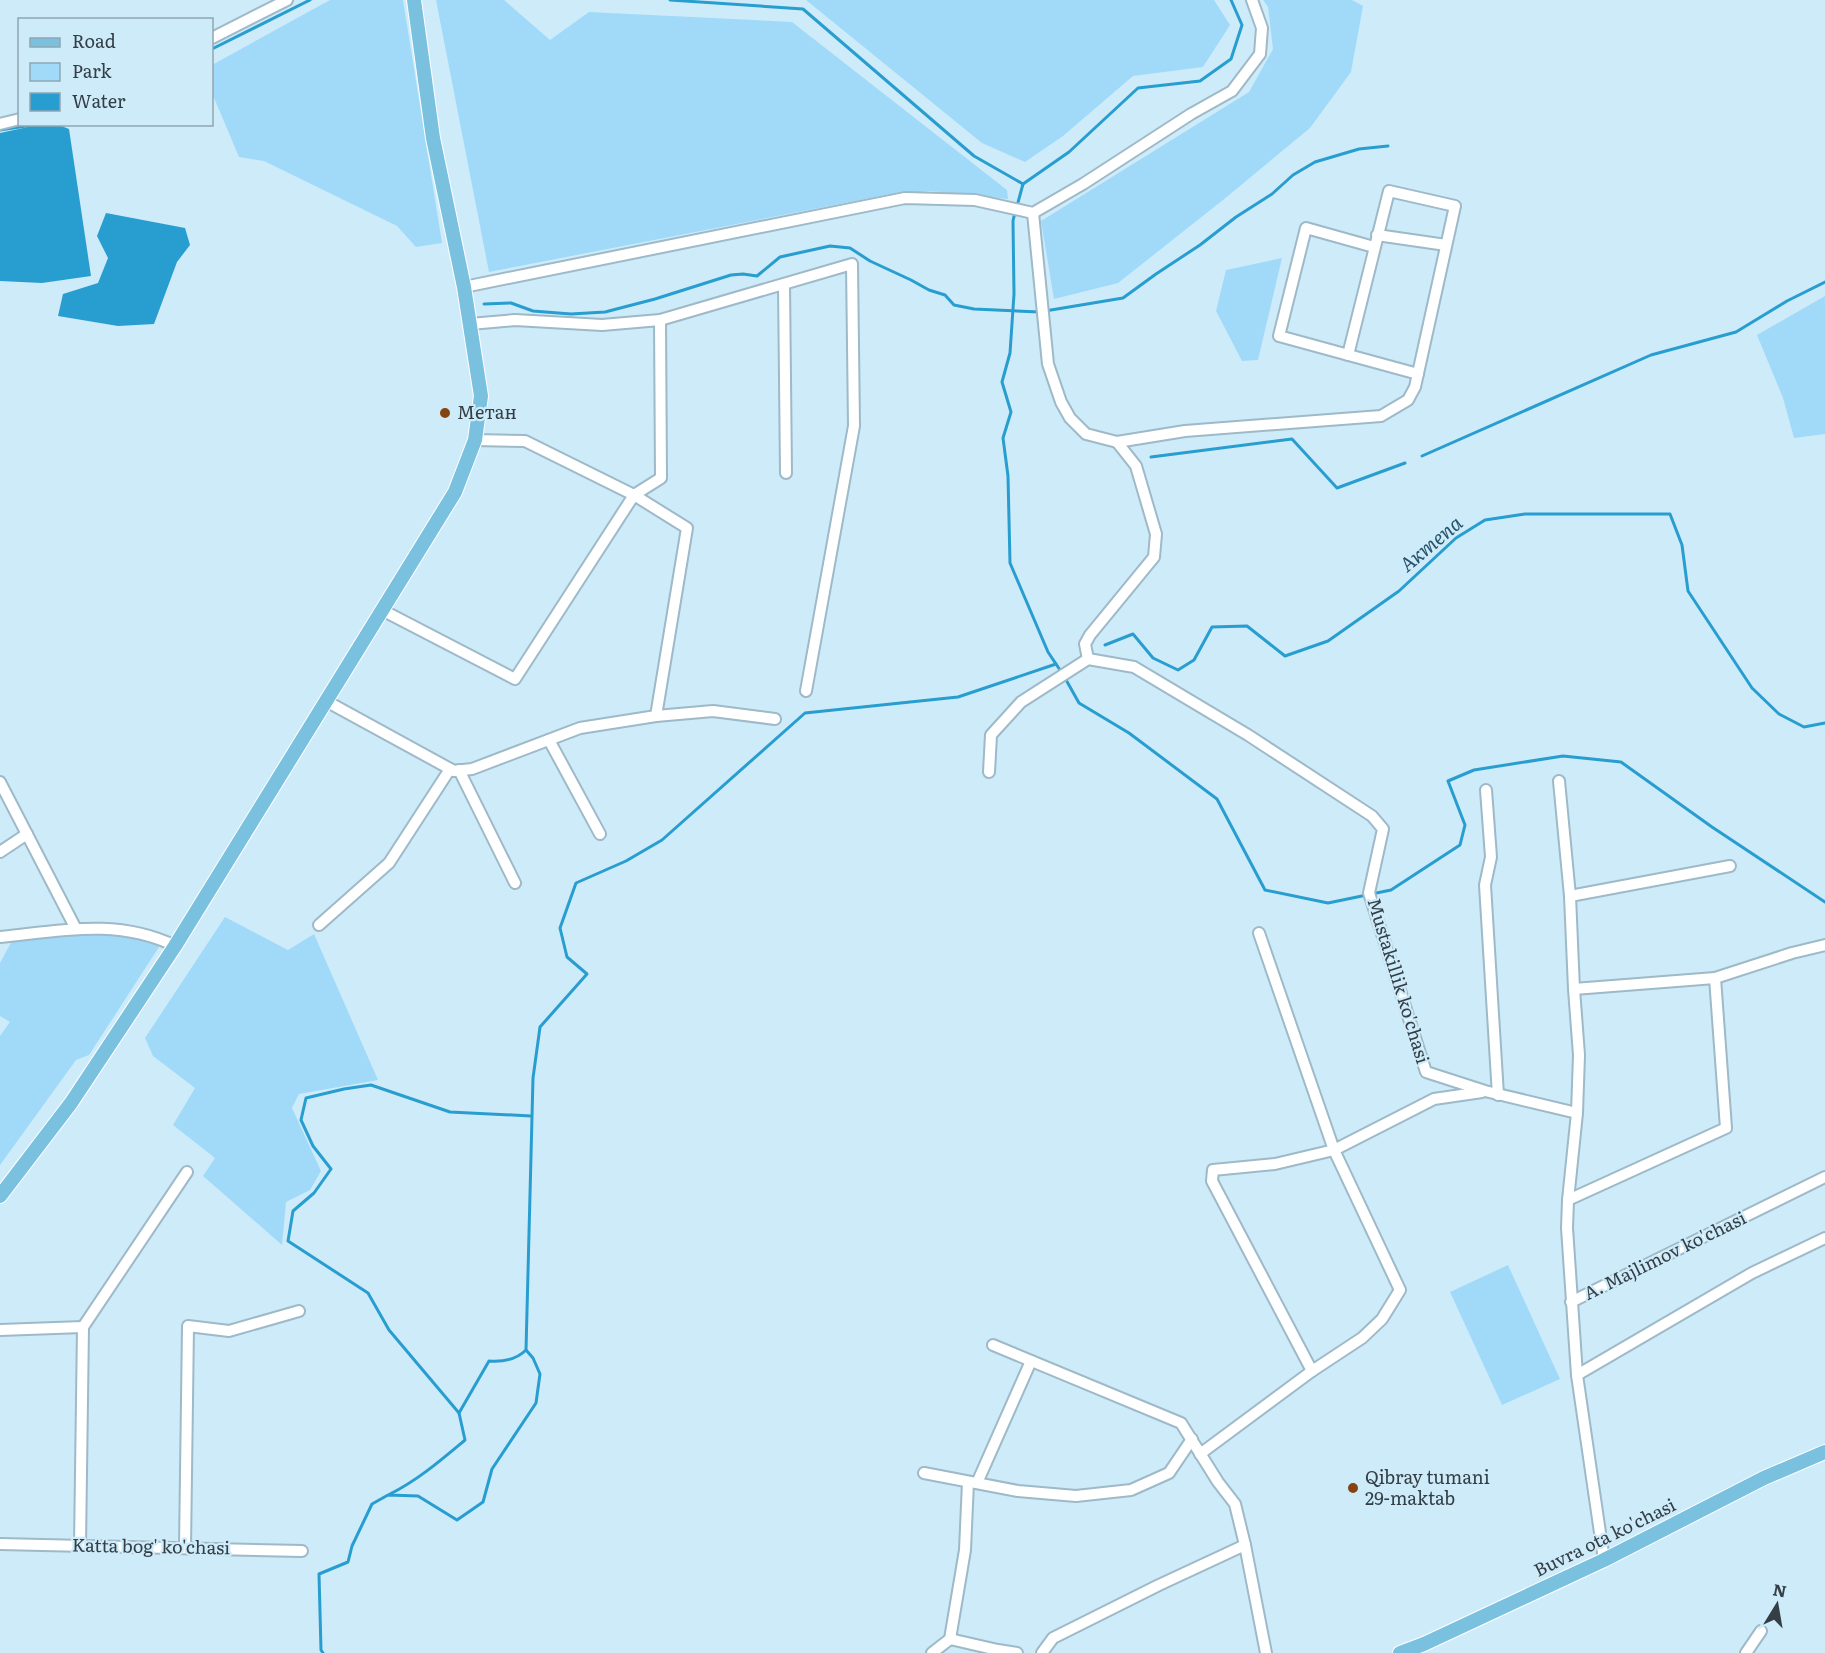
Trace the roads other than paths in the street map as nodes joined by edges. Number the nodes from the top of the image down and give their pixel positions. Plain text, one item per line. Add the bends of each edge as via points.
1 (287, 0) edge
2 (414, 0) edge
3 (1252, 0) edge
4 (213, 37) edge
5 (18, 120) edge
6 (0, 124) edge
7 (1033, 213) junction
8 (1377, 235) junction
9 (1446, 245) junction
10 (1374, 247) junction
11 (784, 284) junction
12 (464, 287) junction
13 (660, 320) junction
14 (470, 324) junction
15 (1348, 355) junction
16 (1418, 374) junction
17 (475, 440) junction
18 (1117, 442) junction
19 (786, 473) dead end
20 (634, 495) junction
21 (382, 610) junction
22 (1088, 659) junction
23 (806, 691) dead end
24 (326, 701) junction
25 (656, 716) junction
26 (775, 718) dead end
27 (549, 740) junction
28 (455, 769) junction
29 (989, 772) dead end
30 (1559, 781) dead end
31 (0, 782) edge
32 (1486, 790) dead end
33 (27, 834) junction
34 (600, 834) dead end
35 (0, 852) edge
36 (1730, 866) dead end
37 (515, 883) dead end
38 (1570, 896) junction
39 (319, 925) dead end
40 (76, 929) junction
41 (1259, 933) dead end
42 (0, 937) edge
43 (1825, 945) edge
44 (175, 946) junction
45 (1715, 978) junction
46 (1574, 988) junction
47 (1485, 1091) junction
48 (1498, 1095) junction
49 (1576, 1113) junction
50 (1334, 1150) junction
51 (187, 1172) dead end
52 (1825, 1177) edge
53 (0, 1196) edge
54 (1568, 1200) junction
55 (1825, 1238) edge
56 (1571, 1302) junction
57 (299, 1311) dead end
58 (83, 1327) junction
59 (0, 1330) edge
60 (993, 1345) dead end
61 (1031, 1361) junction
62 (1312, 1371) junction
63 (1577, 1375) junction
64 (1192, 1439) junction
65 (1825, 1452) edge
66 (1200, 1454) junction
67 (924, 1473) dead end
68 (973, 1482) junction
69 (0, 1544) edge
70 (1245, 1545) junction
71 (80, 1546) junction
72 (185, 1548) junction
73 (302, 1551) dead end
74 (1604, 1560) junction
75 (1761, 1631) dead end
76 (950, 1639) junction
77 (932, 1653) edge
78 (1017, 1653) edge
79 (1042, 1653) edge
80 (1266, 1653) edge
81 (1400, 1653) edge
82 (1746, 1653) edge

1 - 4 street
2 - 12 main road via 433,138
3 - 7 street via 1262,28 1260,54 1232,91
5 - 6 street
7 - 12 street via 975,200 905,198
7 - 18 street via 1048,364 1061,402 1086,434
8 - 9 street
8 - 9 street via 1389,191 1455,206
8 - 10 street
9 - 16 street
10 - 15 street
10 - 15 street via 1306,228 1279,336
11 - 13 street
11 - 19 street
11 - 23 street via 852,264 854,426
12 - 14 main road
13 - 14 street via 602,325 515,320
13 - 20 street via 661,478
14 - 17 main road via 481,396
15 - 16 street
16 - 18 street via 1408,400 1382,416 1185,430
17 - 20 street via 525,441
17 - 21 main road via 455,492
18 - 22 street via 1136,466 1156,534 1154,557 1090,635 1086,645
20 - 21 street via 515,679
20 - 25 street via 687,528
21 - 24 main road
22 - 29 street via 1021,702 991,735
22 - 47 street, Mustakillik ko'chasi via 1134,667 1372,816 1383,829 1369,893 1426,1072
24 - 28 street
24 - 44 main road
25 - 26 street via 713,711
25 - 27 street via 580,728
27 - 28 street via 472,769
27 - 34 street
28 - 37 street
28 - 39 street via 389,863
30 - 38 street
31 - 33 street
32 - 48 street via 1491,857 1485,885
33 - 35 street
33 - 40 street
36 - 38 street
38 - 46 street
40 - 42 street
40 - 44 street via 106,928 155,936
41 - 50 street
43 - 45 street
44 - 53 main road via 71,1103
45 - 46 street
45 - 54 street via 1726,1128
46 - 49 street via 1579,1055
47 - 48 street, Mustakillik ko'chasi
47 - 50 street via 1434,1099
48 - 49 street, Mustakillik ko'chasi
49 - 54 street
50 - 62 street via 1400,1290 1382,1318 1362,1338
50 - 62 street via 1275,1164 1213,1170 1212,1181
51 - 58 street
52 - 56 street, A. Majlimov ko'chasi
54 - 56 street
55 - 63 street via 1752,1273
56 - 63 street, A. Majlimov ko'chasi
57 - 72 street via 229,1330 188,1326
58 - 59 street
58 - 71 street
60 - 61 street
61 - 64 street via 1181,1423
61 - 68 street
62 - 66 street
63 - 74 street, A. Majlimov ko'chasi
64 - 66 street
64 - 68 street via 1169,1473 1131,1490 1076,1496
65 - 74 main road, Buvra ota ko'chasi via 1764,1478
66 - 70 street via 1235,1504
67 - 68 street
68 - 76 street
69 - 71 street, Katta bog' ko'chasi
70 - 79 street via 1053,1638
70 - 80 street
71 - 72 street, Katta bog' ko'chasi
72 - 73 street, Katta bog' ko'chasi
74 - 81 main road, Buvra ota ko'chasi
75 - 82 street
76 - 77 street
76 - 78 street

